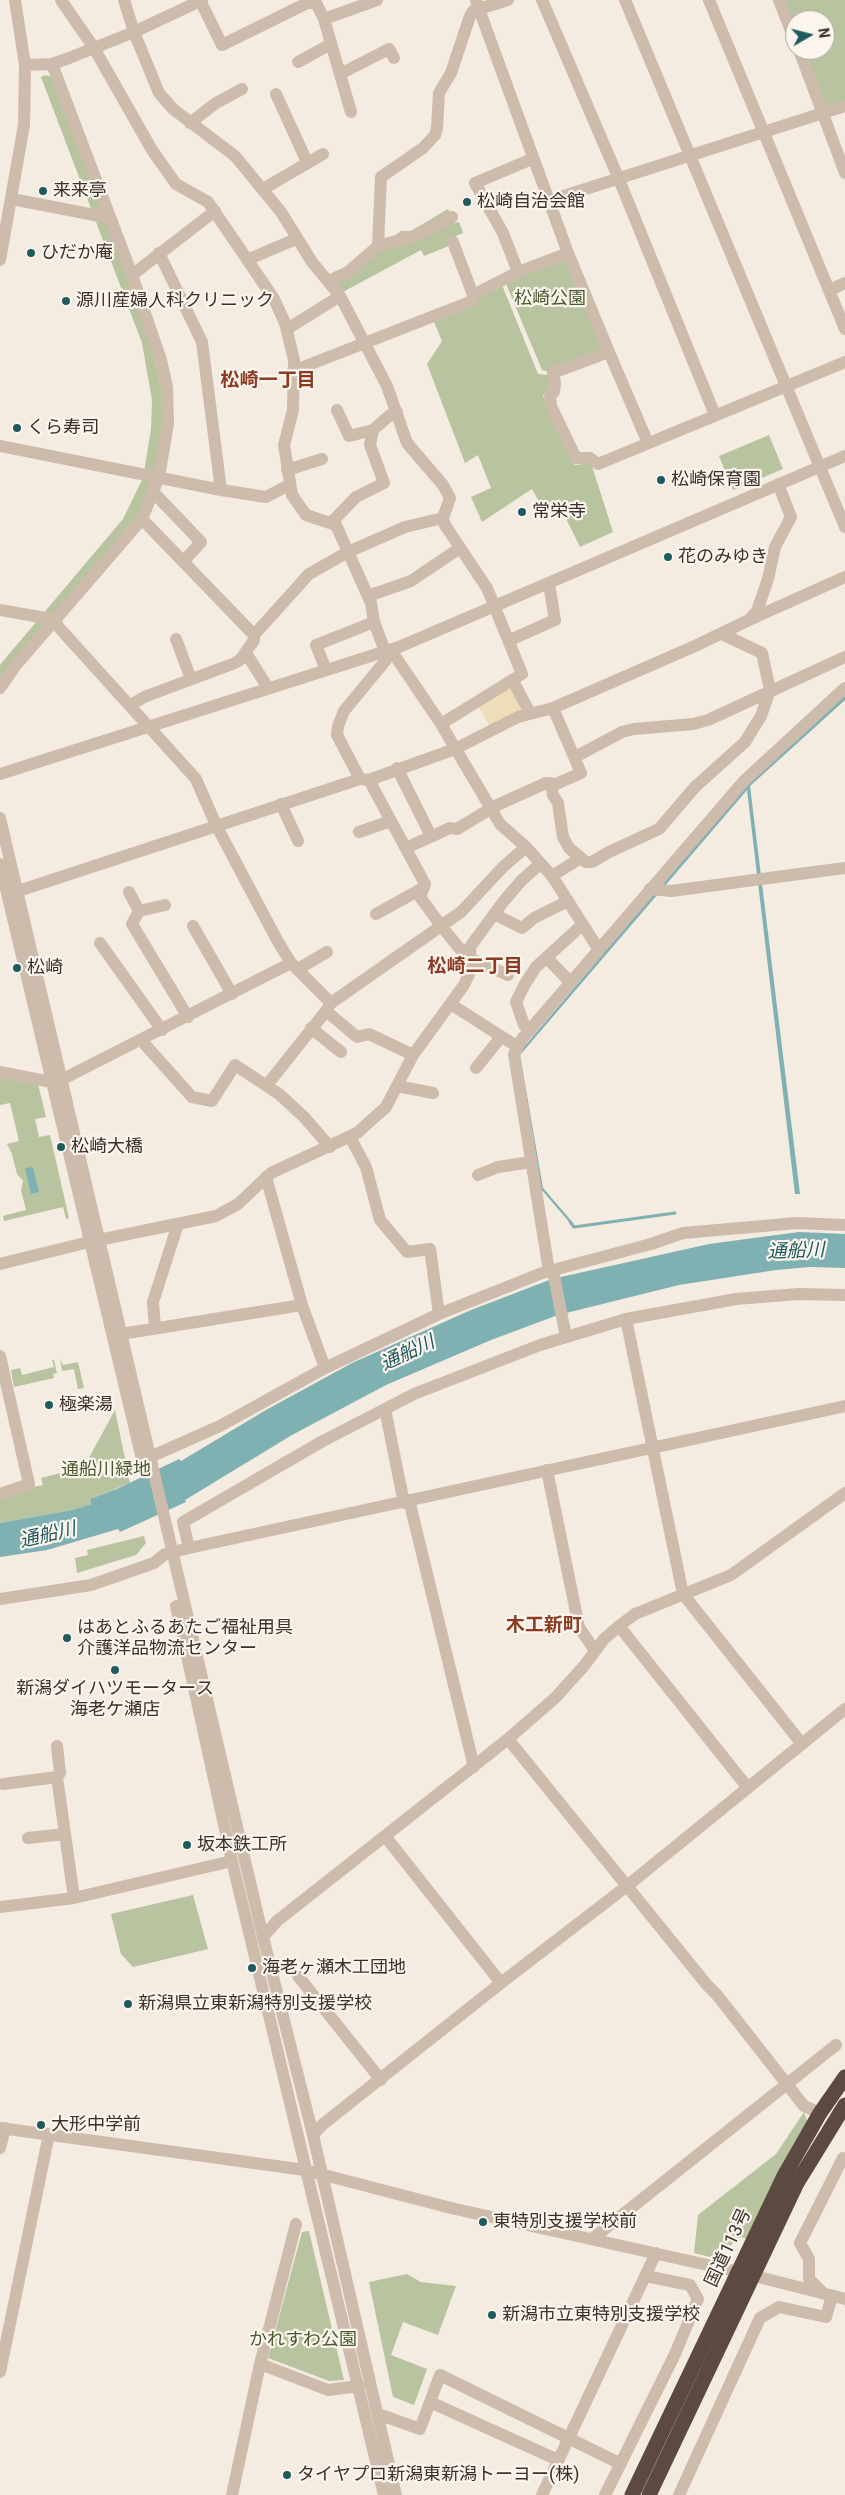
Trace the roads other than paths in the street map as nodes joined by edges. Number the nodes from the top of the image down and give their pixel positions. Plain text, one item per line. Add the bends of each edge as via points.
1 (15, 0) edge
2 (61, 0) edge
3 (124, 0) edge
4 (200, 0) edge
5 (377, 0) edge
6 (508, 0) edge
7 (542, 0) edge
8 (626, 0) edge
9 (710, 0) edge
10 (779, 0) edge
11 (307, 2) edge
12 (478, 5) edge
13 (785, 15) edge
14 (324, 19) junction
15 (134, 32) junction
16 (331, 44) junction
17 (94, 48) junction
18 (394, 58) dead end
19 (802, 60) edge
20 (298, 62) dead end
21 (52, 64) junction
22 (25, 65) junction
23 (340, 74) junction
24 (242, 89) dead end
25 (276, 94) dead end
26 (845, 106) edge
27 (351, 112) dead end
28 (823, 113) junction
29 (190, 123) junction
30 (764, 132) junction
31 (323, 154) dead end
32 (690, 155) junction
33 (532, 159) junction
34 (308, 162) junction
35 (845, 173) edge
36 (618, 177) junction
37 (263, 189) junction
38 (12, 199) junction
39 (548, 200) junction
40 (215, 211) junction
41 (452, 217) dead end
42 (110, 218) junction
43 (296, 239) junction
44 (453, 242) dead end
45 (378, 246) junction
46 (159, 253) junction
47 (568, 253) junction
48 (249, 259) junction
49 (0, 260) edge
50 (518, 272) junction
51 (132, 275) junction
52 (329, 281) junction
53 (845, 283) edge
54 (830, 290) junction
55 (473, 295) junction
56 (340, 296) junction
57 (287, 329) junction
58 (845, 329) edge
59 (366, 344) junction
60 (609, 352) junction
61 (845, 362) edge
62 (293, 371) junction
63 (786, 387) junction
64 (337, 410) dead end
65 (398, 412) junction
66 (715, 415) junction
67 (373, 430) junction
68 (648, 443) junction
69 (0, 446) edge
70 (845, 456) edge
71 (322, 458) dead end
72 (819, 466) junction
73 (287, 470) junction
74 (159, 477) junction
75 (778, 484) junction
76 (289, 485) junction
77 (221, 490) junction
78 (154, 493) junction
79 (443, 518) junction
80 (142, 519) junction
81 (332, 523) junction
82 (845, 528) edge
83 (460, 548) junction
84 (348, 552) junction
85 (183, 562) junction
86 (845, 578) edge
87 (549, 584) junction
88 (368, 596) junction
89 (496, 607) junction
90 (0, 610) edge
91 (749, 620) junction
92 (56, 621) junction
93 (374, 622) junction
94 (722, 634) junction
95 (254, 635) junction
96 (176, 639) dead end
97 (510, 640) junction
98 (388, 650) junction
99 (246, 652) junction
100 (845, 657) edge
101 (326, 670) junction
102 (191, 679) junction
103 (513, 680) junction
104 (0, 688) edge
105 (268, 688) junction
106 (845, 688) edge
107 (770, 690) junction
108 (131, 705) junction
109 (552, 708) junction
110 (530, 713) junction
111 (441, 724) junction
112 (148, 726) junction
113 (455, 749) junction
114 (575, 758) junction
115 (397, 768) junction
116 (0, 774) edge
117 (365, 779) junction
118 (552, 785) junction
119 (282, 804) junction
120 (491, 809) junction
121 (0, 818) edge
122 (391, 821) junction
123 (216, 825) junction
124 (359, 832) dead end
125 (431, 836) junction
126 (298, 841) dead end
127 (526, 847) junction
128 (406, 848) junction
129 (579, 858) junction
130 (0, 864) edge
131 (540, 864) junction
132 (845, 868) edge
133 (552, 876) junction
134 (423, 888) junction
135 (650, 889) junction
136 (129, 892) dead end
137 (8, 894) edge
138 (568, 901) junction
139 (165, 905) dead end
140 (139, 911) junction
141 (376, 914) dead end
142 (494, 914) junction
143 (582, 925) junction
144 (193, 926) dead end
145 (442, 927) junction
146 (100, 943) dead end
147 (599, 950) junction
148 (327, 952) dead end
149 (470, 957) junction
150 (547, 958) junction
151 (294, 966) junction
152 (508, 975) dead end
153 (570, 982) junction
154 (232, 994) junction
155 (452, 1005) junction
156 (328, 1007) junction
157 (188, 1017) junction
158 (311, 1028) junction
159 (162, 1030) junction
160 (530, 1031) junction
161 (501, 1037) junction
162 (141, 1040) junction
163 (518, 1046) junction
164 (341, 1052) dead end
165 (413, 1055) junction
166 (476, 1068) dead end
167 (0, 1072) edge
168 (56, 1081) junction
169 (267, 1085) junction
170 (398, 1086) junction
171 (433, 1094) dead end
172 (350, 1137) junction
173 (330, 1147) junction
174 (531, 1162) junction
175 (478, 1175) dead end
176 (266, 1177) junction
177 (178, 1224) junction
178 (845, 1225) edge
179 (94, 1241) junction
180 (0, 1264) edge
181 (551, 1273) junction
182 (845, 1295) edge
183 (302, 1305) junction
184 (439, 1314) junction
185 (626, 1319) junction
186 (155, 1328) junction
187 (565, 1331) junction
188 (121, 1334) junction
189 (0, 1356) edge
190 (326, 1368) junction
191 (845, 1406) edge
192 (385, 1409) junction
193 (653, 1448) junction
194 (148, 1461) junction
195 (547, 1470) junction
196 (845, 1493) edge
197 (0, 1494) edge
198 (407, 1501) junction
199 (189, 1548) junction
200 (169, 1553) junction
201 (683, 1594) junction
202 (0, 1599) edge
203 (620, 1626) junction
204 (595, 1651) junction
205 (845, 1709) edge
206 (508, 1739) junction
207 (802, 1744) junction
208 (57, 1746) dead end
209 (474, 1766) junction
210 (57, 1777) junction
211 (3, 1784) dead end
212 (748, 1788) junction
213 (65, 1834) junction
214 (385, 1836) junction
215 (28, 1838) dead end
216 (232, 1861) junction
217 (627, 1886) junction
218 (74, 1898) junction
219 (0, 1907) edge
220 (263, 1937) junction
221 (298, 1976) dead end
222 (501, 1983) junction
223 (836, 2045) dead end
224 (845, 2077) edge
225 (381, 2080) junction
226 (788, 2083) junction
227 (845, 2105) edge
228 (820, 2114) junction
229 (2, 2128) edge
230 (49, 2134) junction
231 (313, 2135) junction
232 (0, 2148) edge
233 (845, 2161) edge
234 (305, 2170) junction
235 (322, 2175) junction
236 (296, 2224) dead end
237 (592, 2239) junction
238 (656, 2253) junction
239 (746, 2274) junction
240 (646, 2276) junction
241 (834, 2297) edge
242 (260, 2364) junction
243 (0, 2372) edge
244 (359, 2386) junction
245 (430, 2402) junction
246 (378, 2414) junction
247 (569, 2437) junction
248 (558, 2460) junction
249 (621, 2464) junction
250 (232, 2495) edge
251 (384, 2495) edge
252 (396, 2495) edge
253 (542, 2495) edge
254 (605, 2495) edge
255 (632, 2495) edge
256 (649, 2495) edge
257 (679, 2495) edge

1 - 22 street
2 - 17 street
3 - 15 street
4 - 11 street via 222,45
4 - 15 street
5 - 14 street
6 - 12 street
7 - 36 street
8 - 32 street
9 - 30 street
10 - 13 street
11 - 14 street via 316,3
12 - 33 street
12 - 45 street via 470,16 451,73 439,93 435,135 423,148 381,177
14 - 16 street
15 - 17 street
15 - 29 street via 159,93
16 - 20 street
16 - 23 street
17 - 21 street
17 - 40 street via 152,150 176,184 208,202
18 - 23 street via 388,50
19 - 28 street
21 - 22 street
21 - 42 street
22 - 38 street via 24,125
23 - 27 street
24 - 29 street
25 - 34 street
26 - 28 street
28 - 30 street
28 - 35 street
29 - 37 street via 235,156
30 - 32 street
30 - 54 street
31 - 34 street
32 - 36 street
32 - 63 street
33 - 39 street
33 - 50 street via 475,183 503,233
34 - 37 street
36 - 39 street
36 - 66 street
37 - 43 street
38 - 42 street
38 - 49 street
39 - 47 street
40 - 46 street
40 - 48 street
41 - 45 street via 412,237
42 - 51 street
43 - 48 street
43 - 52 street
44 - 55 street
45 - 52 street via 348,272
46 - 51 street
46 - 77 street via 202,342
47 - 50 street
47 - 60 street
48 - 57 street via 274,299
50 - 55 street
51 - 74 street via 167,387 168,424
52 - 56 street
53 - 54 street
54 - 58 street
55 - 59 street via 470,302
56 - 57 street
56 - 59 street
57 - 62 street
59 - 62 street
59 - 65 street
60 - 68 street
60 - 68 street via 553,373 555,383 554,392 550,395 551,406 576,458 590,458 598,464
61 - 63 street
62 - 73 street via 294,410 284,445
63 - 66 street
63 - 72 street
64 - 67 street via 349,436
65 - 67 street via 390,414
65 - 79 street via 407,443 450,498
66 - 68 street
67 - 81 street via 370,445 384,483 356,497
69 - 74 street
70 - 72 street
71 - 73 street
72 - 75 street
72 - 82 street
73 - 76 street
74 - 77 street
74 - 78 street
75 - 87 street
75 - 91 street via 791,517 775,547 757,611
76 - 77 street via 266,497
76 - 81 street via 306,515
78 - 80 street
78 - 85 street via 201,542
79 - 83 street
79 - 84 street via 405,527
80 - 85 street
80 - 92 street
81 - 84 street via 336,525
83 - 88 street via 411,581
83 - 89 street
84 - 88 street
84 - 95 street via 308,574
85 - 95 street
86 - 91 street
87 - 89 street
87 - 97 street via 555,620
88 - 93 street
89 - 97 street
89 - 98 street
90 - 92 street
91 - 94 street
92 - 104 street
92 - 108 street
93 - 98 street
93 - 101 street via 316,645
94 - 107 street via 762,653
94 - 109 street
95 - 99 street
96 - 102 street
97 - 103 street via 522,674
98 - 101 street
98 - 111 street
98 - 117 street via 386,660 344,710 338,726 337,735
99 - 102 street via 235,663
99 - 105 street
100 - 107 street
101 - 105 street
102 - 108 street
103 - 110 street
103 - 111 street
105 - 112 street
106 - 135 street via 744,781
107 - 114 street via 708,720 622,732
107 - 129 street via 762,716 745,742 695,787 659,829 592,862
108 - 112 street
109 - 110 street
109 - 114 street
110 - 113 street
111 - 113 street
112 - 116 street
112 - 123 street via 196,779
113 - 115 street
113 - 120 street
114 - 118 street via 581,773
115 - 117 street
115 - 125 street
117 - 119 street
117 - 122 street
118 - 120 street via 546,783
118 - 129 street via 563,836
119 - 123 street
119 - 126 street
120 - 125 street via 457,828
120 - 127 street via 500,824
121 - 137 street
122 - 124 street
122 - 128 street
123 - 137 street
123 - 151 street
125 - 128 street
127 - 131 street
127 - 145 street via 462,912
128 - 134 street via 425,884
129 - 133 street
130 - 137 street
131 - 133 street
131 - 142 street
132 - 135 street
133 - 138 street
134 - 141 street
134 - 145 street via 420,896
135 - 147 street
136 - 140 street
137 - 168 street
138 - 142 street via 534,918 522,928
138 - 143 street
139 - 140 street
140 - 157 street via 132,924
142 - 149 street via 470,947
143 - 147 street
143 - 150 street
144 - 154 street
145 - 149 street
145 - 156 street
146 - 159 street
147 - 153 street
148 - 151 street
149 - 152 street
149 - 155 street via 471,970
150 - 153 street
150 - 160 street via 536,967 516,1002 524,1025
151 - 154 street
151 - 156 street
153 - 160 street
154 - 157 street
155 - 161 street
155 - 165 street
156 - 158 street
156 - 165 street via 356,1037 369,1034
157 - 159 street
158 - 164 street
158 - 169 street
159 - 162 street
160 - 163 street
161 - 163 street
161 - 166 street
162 - 168 street
162 - 169 street via 192,1098 212,1101 235,1065
163 - 174 street via 514,1054
165 - 170 street
167 - 168 street
168 - 179 street
169 - 173 street via 304,1117
170 - 171 street
170 - 172 street via 386,1107
172 - 173 street
172 - 184 street via 366,1168 380,1220 407,1252 430,1249
173 - 176 street
174 - 175 street via 498,1167
174 - 181 street
176 - 177 street via 229,1210
176 - 183 street
177 - 179 street
177 - 186 street via 153,1302
178 - 181 street via 797,1223 683,1233
179 - 180 street
179 - 188 street
179 - 194 street
181 - 184 street
181 - 187 street
182 - 185 street via 798,1294 736,1299
183 - 186 street
183 - 190 street
184 - 190 street
185 - 187 street
185 - 193 street
186 - 188 street
187 - 192 street
188 - 194 street
189 - 197 street via 29,1484
190 - 194 street
191 - 193 street
192 - 198 street
192 - 199 street via 183,1522
193 - 195 street
193 - 201 street
194 - 200 street
195 - 198 street
195 - 204 street via 579,1627
196 - 201 street via 731,1575
198 - 199 street
198 - 209 street
199 - 200 street
200 - 202 street via 154,1563 91,1585
200 - 216 street
200 - 220 street
201 - 203 street via 635,1614
201 - 207 street
203 - 204 street
203 - 212 street
204 - 206 street via 555,1698
205 - 207 street
206 - 209 street
206 - 217 street
207 - 212 street
208 - 210 street via 60,1773
209 - 214 street
210 - 211 street
210 - 213 street
212 - 217 street
213 - 215 street
213 - 218 street
214 - 220 street via 277,1921
214 - 222 street
216 - 218 street
216 - 234 street
217 - 222 street
217 - 226 street
218 - 219 street
220 - 231 street
221 - 225 street
222 - 225 street
223 - 226 street
224 - 228 highway, 国道113号
225 - 231 street
226 - 228 street via 804,2106
226 - 237 street
227 - 239 highway, 国道113号
228 - 239 highway, 国道113号 via 784,2176
229 - 230 street
229 - 232 street
230 - 234 street
230 - 243 street
231 - 235 street
233 - 241 street via 842,2158 800,2243 809,2259 809,2279
234 - 235 street
234 - 244 street
235 - 237 street
235 - 246 street
236 - 242 street
237 - 238 street
238 - 239 street
238 - 240 street
239 - 241 street
239 - 255 highway, 国道113号
239 - 256 highway, 国道113号
240 - 247 street
240 - 249 street via 690,2285 698,2299
241 - 257 street via 826,2317 779,2307 760,2318
242 - 244 street via 328,2390
242 - 250 street
244 - 251 street
245 - 246 street via 420,2429
245 - 247 street via 440,2374
245 - 248 street
246 - 252 street
247 - 248 street
247 - 249 street
248 - 253 street
249 - 254 street

